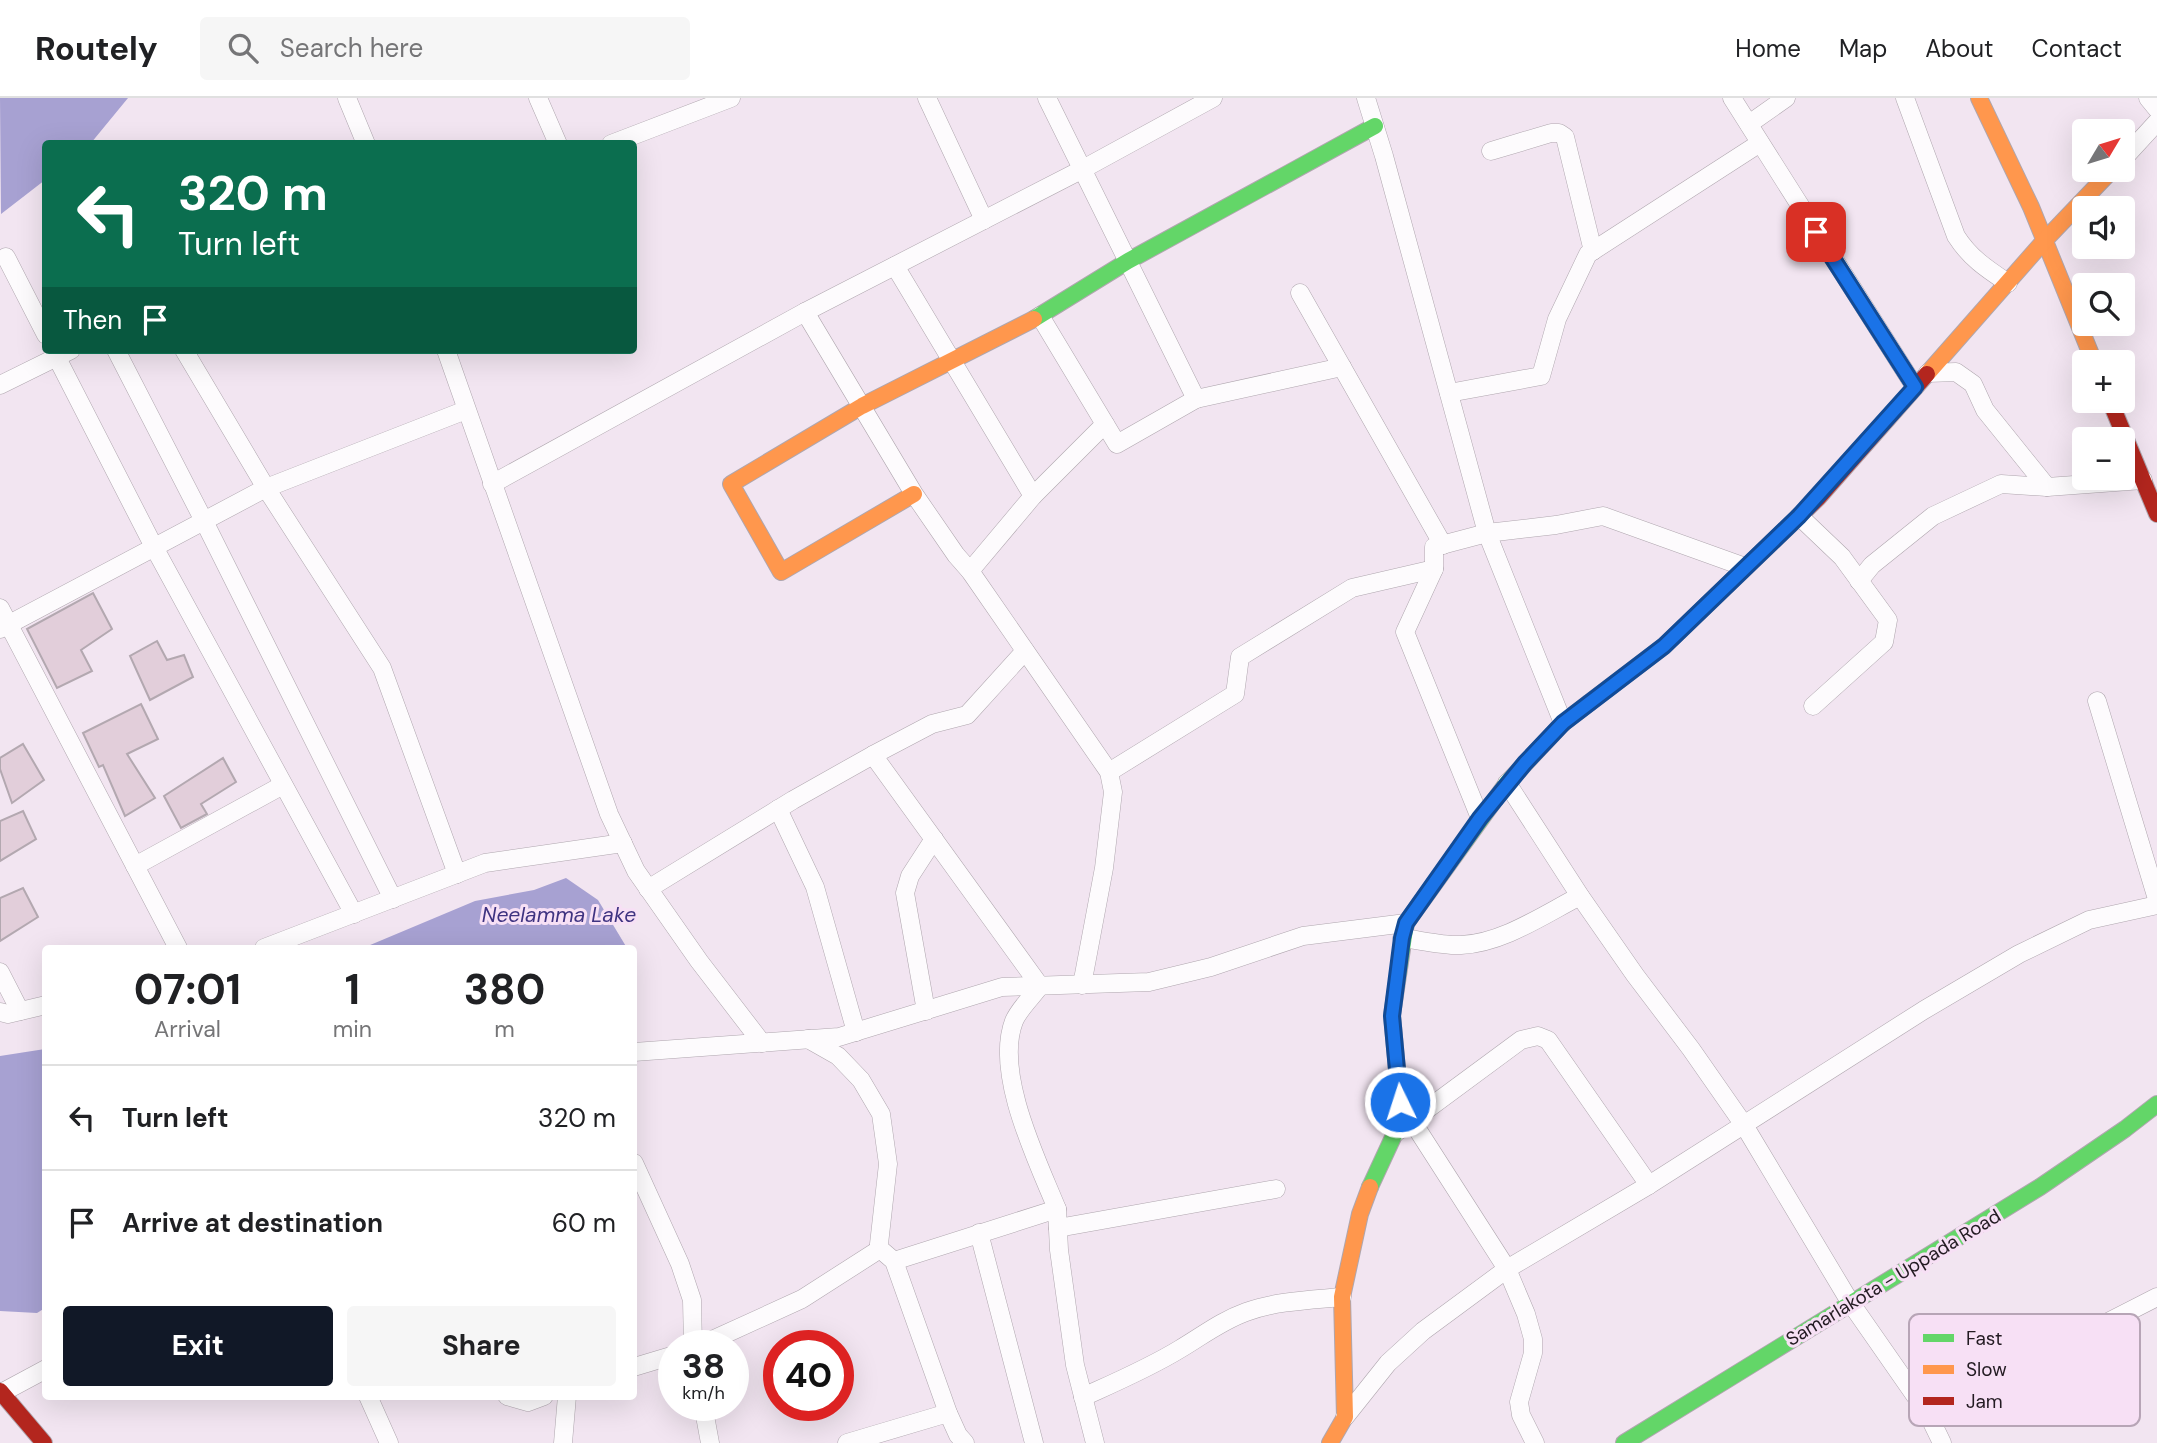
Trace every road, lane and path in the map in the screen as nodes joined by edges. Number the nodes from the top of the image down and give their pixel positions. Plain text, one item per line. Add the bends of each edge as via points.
1 (347, 98) edge
2 (538, 98) edge
3 (731, 98) edge
4 (927, 98) edge
5 (1047, 98) edge
6 (1213, 98) edge
7 (1366, 98) edge
8 (1732, 98) edge
9 (1786, 98) edge
10 (1905, 98) edge
11 (1979, 98) edge
12 (2148, 98) edge
13 (2157, 109) edge
14 (2157, 122) edge
15 (1749, 124) junction
16 (1375, 127) junction
17 (364, 140) edge
18 (556, 140) edge
19 (621, 140) edge
20 (1760, 143) junction
21 (2135, 146) edge
22 (1491, 152) dead end
23 (1083, 169) junction
24 (2101, 182) edge
25 (984, 220) junction
26 (2045, 242) junction
27 (1593, 251) junction
28 (6, 257) dead end
29 (1128, 261) junction
30 (895, 266) junction
31 (2008, 283) junction
32 (1300, 293) dead end
33 (805, 312) junction
34 (1040, 316) junction
35 (42, 327) edge
36 (2089, 350) edge
37 (56, 354) edge
38 (61, 354) edge
39 (118, 354) edge
40 (186, 354) edge
41 (447, 354) edge
42 (952, 359) junction
43 (1342, 367) junction
44 (1928, 373) junction
45 (0, 385) edge
46 (1915, 387) junction
47 (1449, 393) junction
48 (1196, 399) junction
49 (862, 406) junction
50 (466, 410) junction
51 (2115, 413) edge
52 (1105, 424) junction
53 (2143, 480) junction
54 (492, 484) junction
55 (2047, 486) junction
56 (266, 488) junction
57 (914, 494) junction
58 (1033, 496) junction
59 (2157, 514) edge
60 (1799, 516) junction
61 (204, 521) junction
62 (1487, 533) junction
63 (1443, 545) junction
64 (154, 547) junction
65 (1745, 567) junction
66 (1434, 569) junction
67 (970, 571) junction
68 (1859, 581) junction
69 (0, 608) edge
70 (4, 627) edge
71 (1025, 651) junction
72 (2097, 701) dead end
73 (1813, 706) dead end
74 (1563, 723) junction
75 (873, 755) junction
76 (1109, 772) junction
77 (1507, 783) junction
78 (283, 785) junction
79 (778, 809) junction
80 (1480, 818) junction
81 (934, 839) junction
82 (623, 844) junction
83 (135, 866) junction
84 (457, 874) junction
85 (648, 889) junction
86 (1580, 896) junction
87 (393, 899) junction
88 (2157, 899) edge
89 (2157, 905) edge
90 (354, 914) junction
91 (1404, 930) junction
92 (176, 945) edge
93 (272, 945) edge
94 (0, 972) edge
95 (1082, 985) junction
96 (1040, 986) junction
97 (42, 1006) edge
98 (20, 1011) junction
99 (926, 1011) junction
100 (0, 1012) edge
101 (856, 1032) junction
102 (808, 1039) junction
103 (762, 1043) junction
104 (637, 1052) edge
105 (2157, 1104) edge
106 (1412, 1121) junction
107 (1744, 1125) junction
108 (1395, 1133) junction
109 (637, 1170) edge
110 (1649, 1185) junction
111 (1276, 1189) dead end
112 (1057, 1209) junction
113 (1058, 1228) junction
114 (979, 1233) junction
115 (887, 1255) junction
116 (1507, 1269) junction
117 (1342, 1297) junction
118 (2157, 1297) edge
119 (1850, 1302) junction
120 (2124, 1314) edge
121 (693, 1330) edge
122 (734, 1330) edge
123 (658, 1360) edge
124 (637, 1366) edge
125 (42, 1371) edge
126 (1909, 1387) edge
127 (1, 1392) edge
128 (1083, 1397) junction
129 (370, 1400) edge
130 (566, 1400) edge
131 (948, 1413) junction
132 (1345, 1417) junction
133 (706, 1421) edge
134 (1934, 1426) edge
135 (44, 1443) edge
136 (388, 1443) edge
137 (563, 1443) edge
138 (710, 1443) edge
139 (847, 1443) edge
140 (965, 1443) edge
141 (1034, 1443) edge
142 (1095, 1443) edge
143 (1330, 1443) edge
144 (1535, 1443) edge
145 (1624, 1443) edge
146 (1942, 1443) edge

1 - 17 street
2 - 18 street
3 - 19 street
4 - 25 street
5 - 23 street
6 - 23 street
7 - 16 street
8 - 15 street
9 - 15 street
10 - 31 street via 1956,236 1977,262
11 - 26 street
12 - 13 street
14 - 21 street
15 - 20 street
16 - 29 street
16 - 47 street
20 - 27 street
20 - 46 street
22 - 27 street via 1551,133 1565,137
23 - 25 street
23 - 29 street
24 - 26 street
25 - 30 street
26 - 31 street
26 - 36 street
27 - 47 street via 1557,319 1541,376
28 - 35 street
29 - 34 street
29 - 48 street
30 - 33 street
30 - 42 street
31 - 44 street
32 - 43 street
33 - 49 street
33 - 54 street
34 - 42 street
34 - 52 street
37 - 45 street
38 - 64 street
39 - 61 street
40 - 56 street
41 - 50 street
42 - 49 street
42 - 58 street
43 - 48 street
43 - 63 street
44 - 46 street
44 - 55 street via 1956,372 1972,384 1985,410
46 - 60 street
47 - 62 street
48 - 52 street via 1117,444
49 - 57 street
49 - 57 street via 731,484 781,572
50 - 54 street
50 - 56 street
51 - 53 street
52 - 58 street
53 - 55 street
53 - 59 street
54 - 82 street
55 - 68 street via 2001,484 1933,516
56 - 61 street
56 - 84 street via 382,668
57 - 67 street
58 - 67 street
60 - 65 street
60 - 68 street via 1842,557
61 - 64 street
61 - 87 street
62 - 63 street
62 - 65 street via 1603,516
62 - 74 street
63 - 66 street via 1434,547
64 - 70 street
64 - 78 street
65 - 74 street via 1664,646
66 - 76 street via 1352,589 1240,657 1235,694
66 - 80 street via 1405,632
67 - 71 street
68 - 73 street via 1888,620 1884,642
69 - 70 street
70 - 83 street
71 - 75 street via 967,715 932,724
71 - 76 street
72 - 88 street
74 - 77 street
75 - 79 street
75 - 81 street
76 - 95 street via 1113,792 1104,868
77 - 80 street
77 - 86 street
78 - 83 street
78 - 90 street
79 - 85 street
79 - 101 street via 815,887
80 - 91 street
81 - 96 street
81 - 99 street via 910,876 905,893
82 - 84 street via 485,863
82 - 85 street
83 - 92 street
84 - 87 street
85 - 103 street
86 - 91 street via 1486,941 1459,946
86 - 107 street
87 - 90 street
89 - 107 street via 2089,920 2019,954
90 - 93 street
91 - 95 street via 1303,936 1149,982
91 - 108 street via 1392,1016 1400,1102
94 - 98 street
95 - 96 street
96 - 99 street via 1002,987
96 - 112 street via 1014,1020 1009,1054 1014,1092
97 - 98 street
98 - 100 street
99 - 101 street
101 - 102 street
102 - 103 street
102 - 115 street via 838,1056 861,1080 881,1114 888,1164 880,1228
103 - 104 street
105 - 119 street, Samarlakota - Uppada Road via 2040,1186
106 - 108 street
106 - 110 street via 1521,1040 1538,1036 1548,1040
106 - 116 street
107 - 110 street
107 - 119 street
108 - 117 street via 1360,1214
109 - 121 street via 680,1264 692,1300
110 - 116 street
111 - 113 street
112 - 113 street
112 - 114 street
113 - 128 street
114 - 115 street
114 - 141 street
115 - 122 street
115 - 131 street
116 - 132 street via 1423,1331 1366,1388
116 - 144 street via 1533,1339 1531,1367 1519,1402
117 - 128 street via 1287,1302 1247,1312
117 - 132 street
118 - 120 street
119 - 126 street
119 - 145 street, Samarlakota - Uppada Road
123 - 124 street
125 - 127 street
127 - 135 street
128 - 142 street
129 - 136 street
130 - 137 street
131 - 139 street
131 - 140 street
132 - 143 street
133 - 138 street
134 - 146 street

